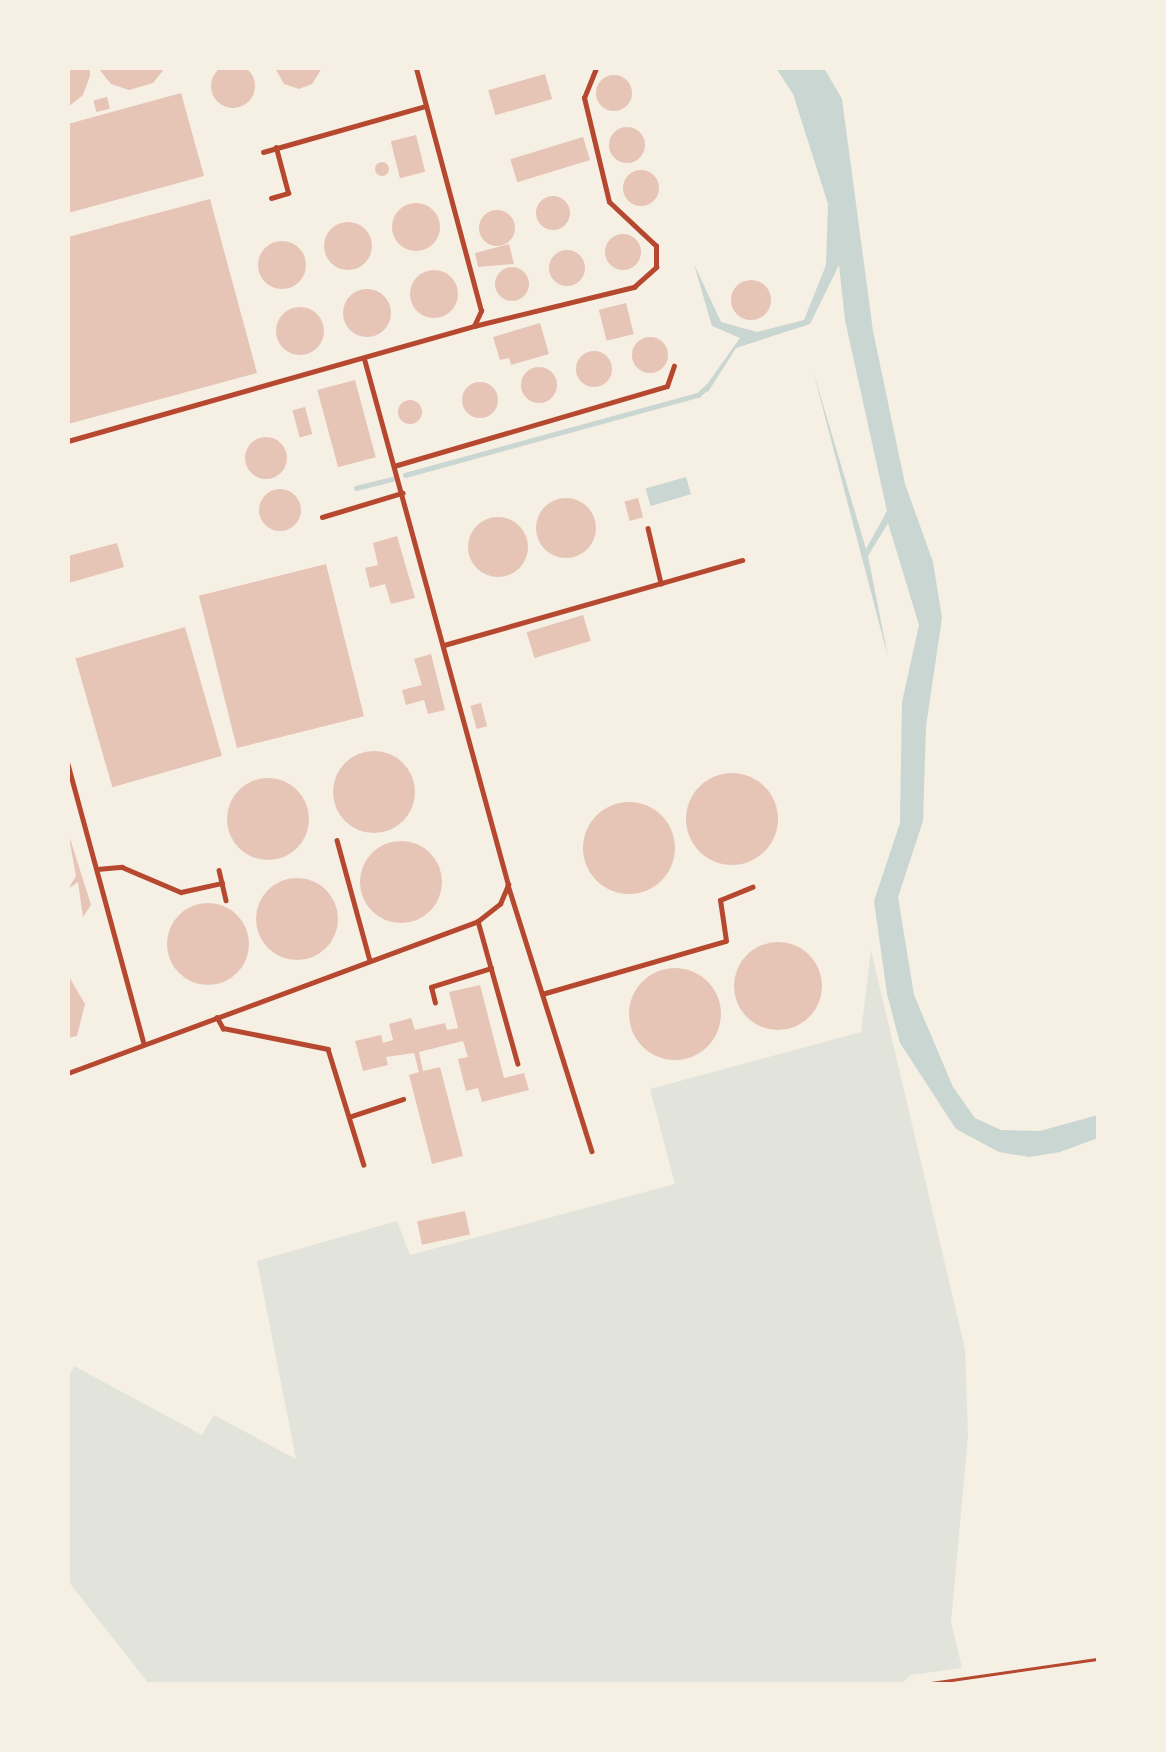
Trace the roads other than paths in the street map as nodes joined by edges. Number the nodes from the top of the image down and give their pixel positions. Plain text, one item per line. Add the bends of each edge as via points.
1 (416, 68) edge
2 (596, 68) edge
3 (426, 106) junction
4 (276, 148) junction
5 (263, 152) dead end
6 (271, 198) dead end
7 (474, 326) junction
8 (364, 359) junction
9 (674, 366) dead end
10 (68, 441) edge
11 (394, 466) junction
12 (402, 493) junction
13 (321, 517) dead end
14 (648, 528) dead end
15 (742, 560) dead end
16 (661, 583) junction
17 (444, 645) junction
18 (68, 764) edge
19 (337, 840) dead end
20 (97, 869) junction
21 (219, 870) dead end
22 (222, 883) junction
23 (508, 885) junction
24 (753, 887) dead end
25 (226, 900) dead end
26 (478, 921) junction
27 (370, 961) junction
28 (492, 968) junction
29 (542, 994) junction
30 (435, 1003) dead end
31 (217, 1017) junction
32 (144, 1044) junction
33 (519, 1064) dead end
34 (68, 1073) edge
35 (402, 1099) dead end
36 (349, 1117) junction
37 (592, 1151) dead end
38 (363, 1165) dead end

1 - 3 lane
2 - 7 lane via 584,98 609,202 656,246 656,267 634,287
3 - 4 lane
3 - 7 lane via 481,312
4 - 5 lane
4 - 6 lane via 288,193
7 - 8 lane
8 - 10 lane
8 - 11 lane
9 - 11 lane via 667,386
11 - 12 lane
12 - 13 lane
12 - 17 lane
14 - 16 lane
15 - 16 lane
16 - 17 lane
17 - 23 lane
18 - 20 lane
19 - 27 lane
20 - 22 lane via 122,867 181,892
20 - 32 lane
21 - 22 lane
22 - 25 lane
23 - 26 lane via 500,904
23 - 29 lane
24 - 29 lane via 720,900 726,941
26 - 27 lane
26 - 28 lane
27 - 31 lane
28 - 30 lane via 431,987
28 - 33 lane
29 - 37 lane
31 - 32 lane
31 - 36 lane via 223,1028 328,1049
32 - 34 lane
35 - 36 lane
36 - 38 lane

